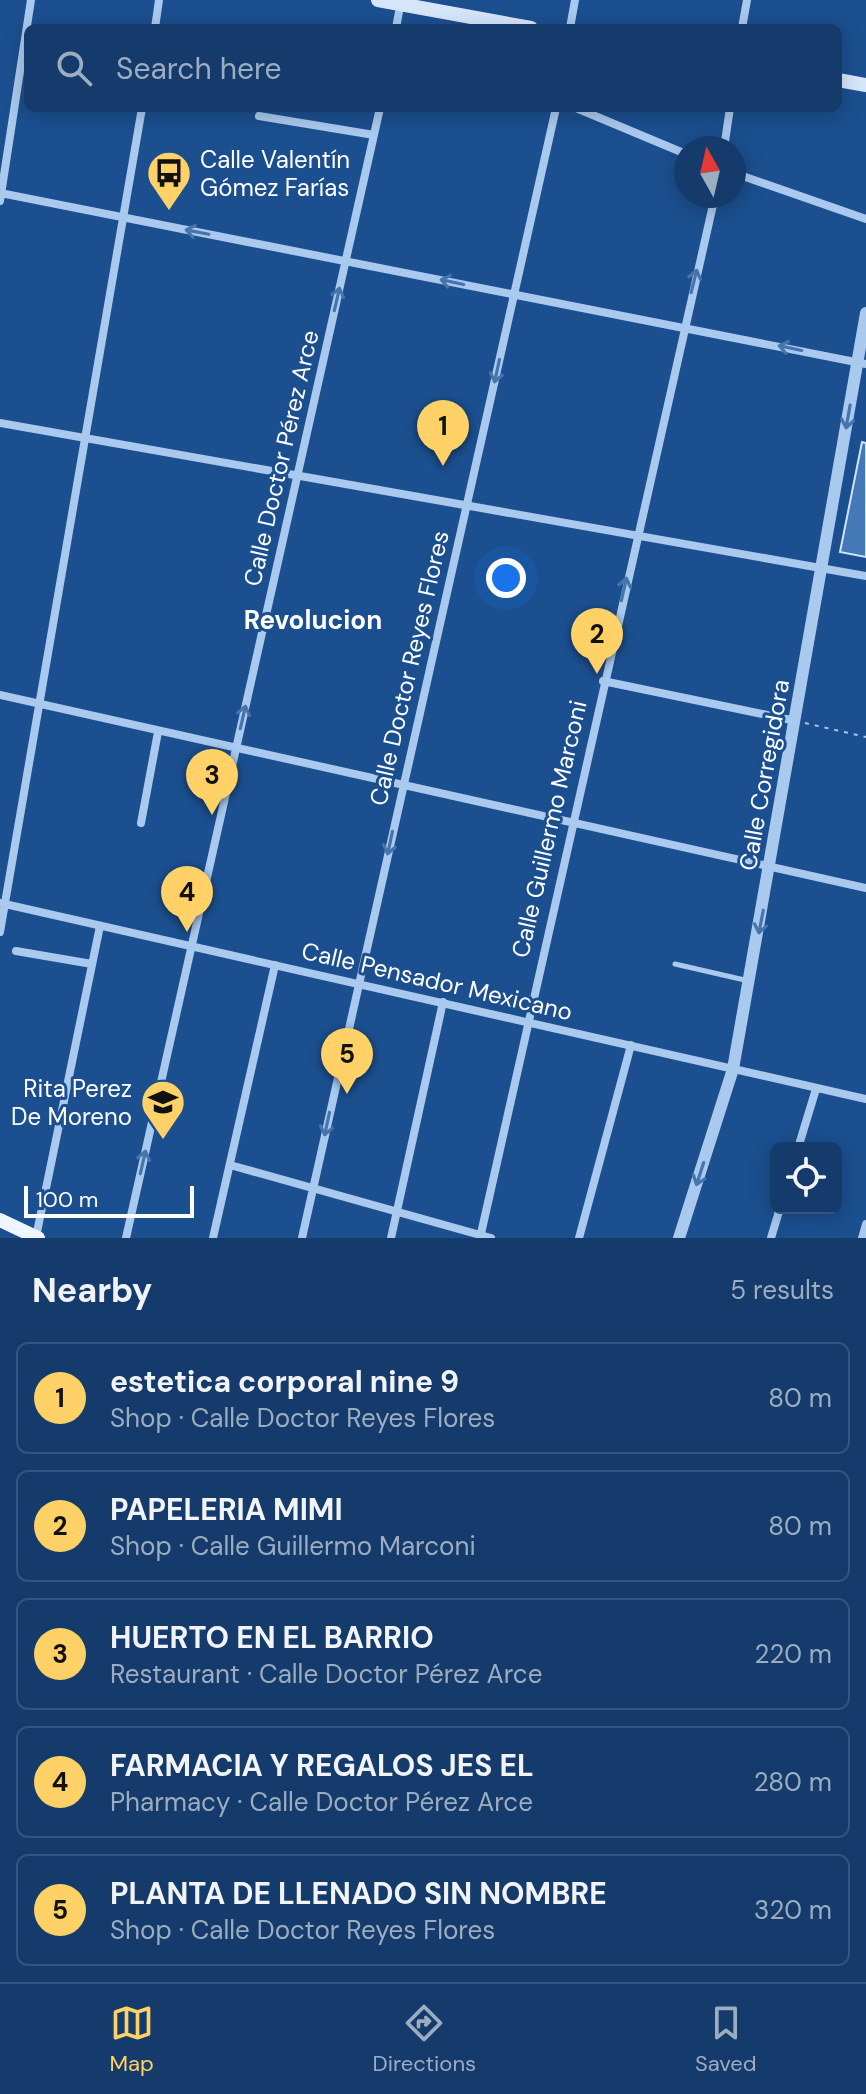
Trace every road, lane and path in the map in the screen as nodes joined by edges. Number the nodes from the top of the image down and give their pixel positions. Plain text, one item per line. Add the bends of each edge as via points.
1 (31, 0) edge
2 (159, 0) edge
3 (378, 0) edge
4 (575, 0) edge
5 (747, 0) edge
6 (401, 3) edge
7 (439, 12) junction
8 (27, 24) edge
9 (156, 24) edge
10 (397, 24) edge
11 (430, 24) edge
12 (508, 24) edge
13 (571, 24) edge
14 (743, 24) edge
15 (24, 44) edge
16 (842, 81) edge
17 (866, 85) edge
18 (141, 112) edge
19 (379, 112) edge
20 (555, 112) edge
21 (586, 112) edge
22 (729, 112) edge
23 (259, 116) dead end
24 (374, 135) junction
25 (726, 136) edge
26 (674, 149) edge
27 (746, 177) edge
28 (0, 196) edge
29 (712, 208) edge
30 (126, 218) junction
31 (866, 219) edge
32 (346, 260) junction
33 (514, 295) junction
34 (866, 313) edge
35 (683, 326) junction
36 (862, 363) edge
37 (0, 423) edge
38 (88, 437) junction
39 (297, 476) junction
40 (468, 506) junction
41 (636, 536) junction
42 (822, 568) junction
43 (866, 576) edge
44 (603, 681) junction
45 (0, 695) edge
46 (40, 704) junction
47 (796, 721) junction
48 (158, 732) junction
49 (866, 737) edge
50 (236, 748) junction
51 (402, 785) junction
52 (571, 822) junction
53 (141, 823) dead end
54 (771, 867) junction
55 (866, 888) edge
56 (2, 903) edge
57 (100, 926) junction
58 (0, 932) edge
59 (192, 947) junction
60 (16, 951) dead end
61 (92, 964) junction
62 (675, 964) dead end
63 (275, 965) junction
64 (750, 981) junction
65 (358, 983) junction
66 (443, 1002) junction
67 (526, 1020) junction
68 (631, 1045) junction
69 (733, 1069) junction
70 (816, 1089) junction
71 (866, 1099) edge
72 (800, 1142) edge
73 (230, 1165) junction
74 (313, 1189) junction
75 (397, 1212) junction
76 (778, 1214) edge
77 (0, 1220) edge
78 (866, 1224) edge
79 (480, 1237) edge
80 (37, 1238) edge
81 (126, 1238) edge
82 (213, 1238) edge
83 (302, 1238) edge
84 (391, 1238) edge
85 (491, 1238) edge
86 (579, 1238) edge
87 (679, 1238) edge
88 (771, 1238) edge
89 (862, 1238) edge

1 - 8 street
2 - 9 street
3 - 6 main road
4 - 13 street
5 - 14 street
6 - 7 main road
6 - 10 street
7 - 11 main road
7 - 12 main road
15 - 28 street
16 - 17 main road
18 - 30 street
19 - 24 street, Calle Doctor Pérez Arce
20 - 33 street, Calle Doctor Reyes Flores
21 - 26 street
22 - 25 street
23 - 24 street
24 - 32 street, Calle Doctor Pérez Arce
27 - 31 street
28 - 30 street
35 -> 29 street, Calle Guillermo Marconi
32 -> 30 street
30 - 38 street
33 -> 32 street
39 -> 32 street, Calle Doctor Pérez Arce
33 - 35 street
33 -> 40 street, Calle Doctor Reyes Flores
34 - 36 street, Calle Corregidora
36 -> 35 street
35 - 41 street, Calle Guillermo Marconi
36 -> 42 street, Calle Corregidora
37 - 38 street
38 - 39 street
38 - 46 street
39 - 40 street
50 -> 39 street, Calle Doctor Pérez Arce
40 - 41 street
40 - 51 street, Calle Doctor Reyes Flores
41 - 42 street
44 -> 41 street, Calle Guillermo Marconi
42 - 43 street
42 - 47 street, Calle Corregidora
44 - 47 street
44 - 52 street, Calle Guillermo Marconi
45 - 46 street
46 - 48 street
46 - 56 street
47 - 49 path
47 - 54 street, Calle Corregidora
48 - 50 street
48 - 53 street
50 - 51 street
50 - 59 street, Calle Doctor Pérez Arce
51 - 52 street
51 -> 65 street, Calle Doctor Reyes Flores
52 - 54 street
52 - 67 street, Calle Guillermo Marconi
54 - 55 street
54 -> 64 street, Calle Corregidora
56 - 57 street, Calle Pensador Mexicano
56 - 58 street
57 - 59 street, Calle Pensador Mexicano
57 - 61 street
59 - 63 street, Calle Pensador Mexicano
81 -> 59 street, Calle Doctor Pérez Arce
60 - 61 street
61 - 80 street
62 - 64 lane
63 - 65 street, Calle Pensador Mexicano
63 - 73 street
64 - 69 street, Calle Corregidora
65 - 66 street, Calle Pensador Mexicano
65 -> 74 street, Calle Doctor Reyes Flores
66 - 67 street, Calle Pensador Mexicano
66 - 75 street
67 - 68 street, Calle Pensador Mexicano
67 - 79 street, Calle Guillermo Marconi
68 - 69 street, Calle Pensador Mexicano
68 - 86 street
69 - 70 street, Calle Pensador Mexicano
69 -> 87 street, Calle Corregidora
70 - 71 street, Calle Pensador Mexicano
70 - 72 street
73 - 74 street
73 - 82 street
74 - 75 street
74 - 83 street, Calle Doctor Reyes Flores
75 - 79 street
75 - 84 street
76 - 88 street
77 - 80 main road
78 - 89 street
79 - 85 street

